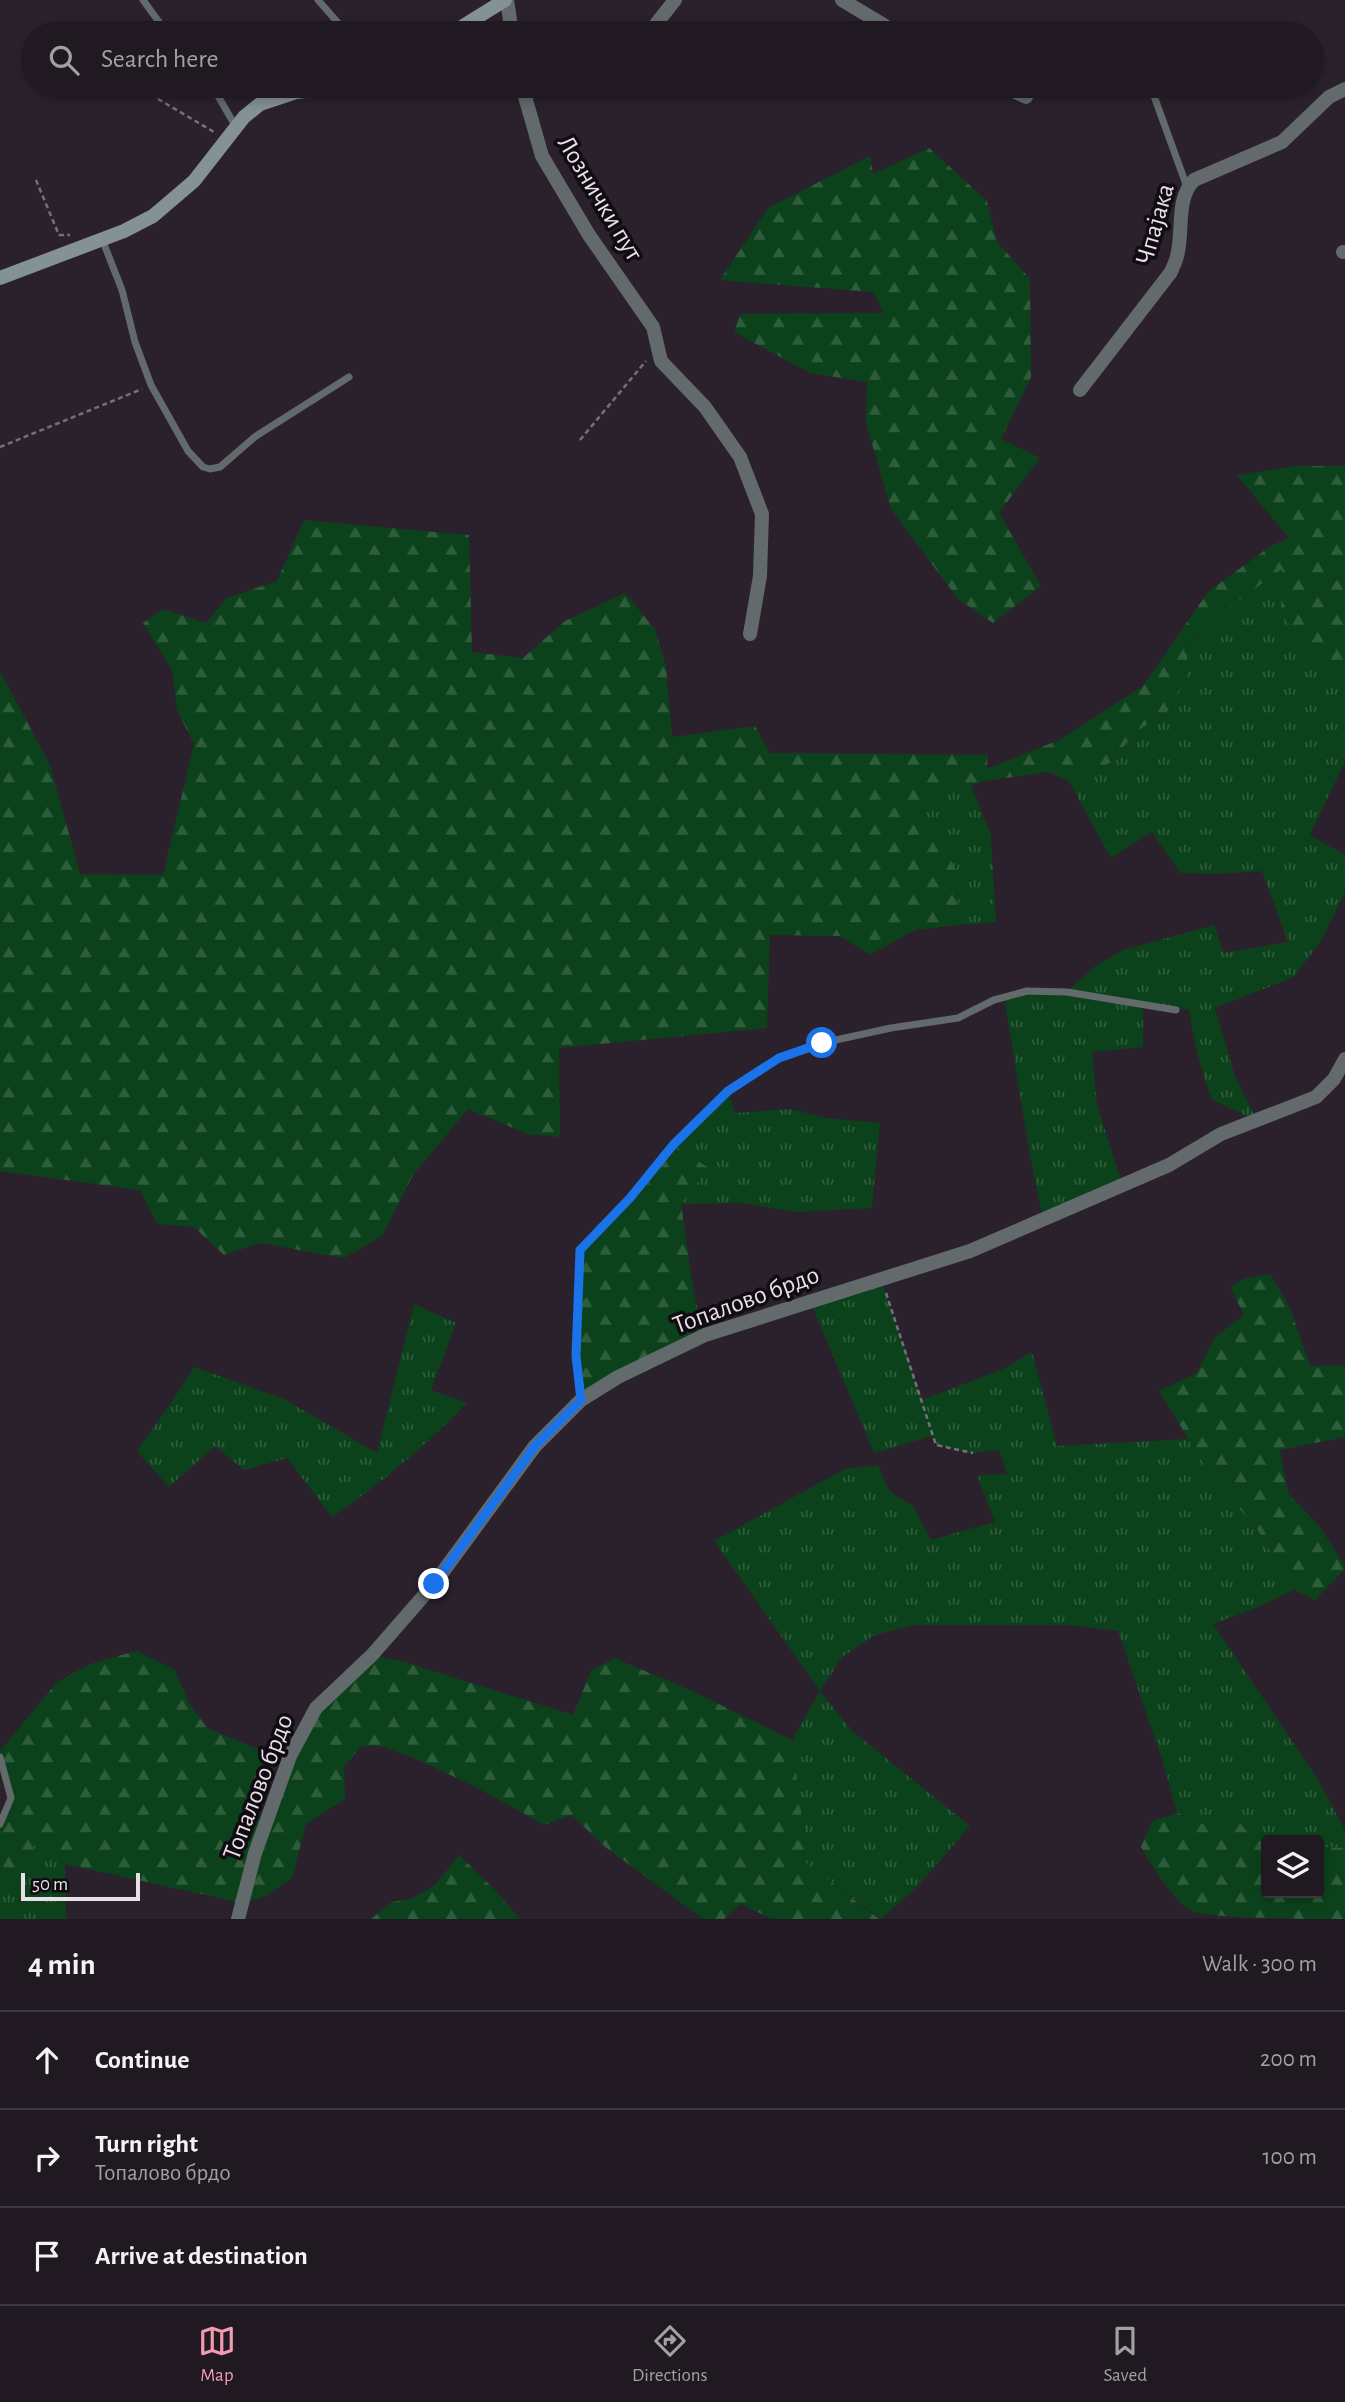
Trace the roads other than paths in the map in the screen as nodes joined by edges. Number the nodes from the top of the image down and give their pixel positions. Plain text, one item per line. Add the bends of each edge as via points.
1 (143, 0) edge
2 (318, 0) edge
3 (506, 0) edge
4 (675, 0) edge
5 (842, 0) edge
6 (158, 21) edge
7 (336, 21) edge
8 (472, 21) edge
9 (510, 21) edge
10 (658, 21) edge
11 (877, 21) edge
12 (1345, 89) edge
13 (219, 98) edge
14 (276, 98) edge
15 (525, 98) edge
16 (1155, 98) edge
17 (236, 127) junction
18 (1187, 187) junction
19 (96, 242) junction
20 (0, 278) edge
21 (349, 377) dead end
22 (1080, 390) dead end
23 (750, 634) dead end
24 (1176, 1010) dead end
25 (1345, 1059) edge
26 (581, 1400) junction
27 (0, 1757) edge
28 (0, 1824) edge
29 (238, 1919) edge

1 - 6 lane
2 - 7 lane
3 - 8 street
3 - 9 street
4 - 10 street
5 - 11 street
12 - 18 street, Чпајака via 1329,97 1282,142
13 - 17 lane
14 - 17 street via 252,108
15 - 23 street, Лознички пут via 542,156 589,235 653,327 661,362 705,407 740,457 762,514 760,576
16 - 18 lane
17 - 19 street via 181,193 153,216
18 - 22 street, Чпајака via 1178,255 1171,272
19 - 20 street
19 - 21 lane via 122,290 151,385 188,451 203,467 220,467 256,436
24 - 26 lane via 1067,992 1027,991 994,1000 958,1018 822,1043 779,1058 728,1091 580,1250 576,1356
25 - 26 street, Топалово брдо via 1316,1097 1221,1134 1170,1165 970,1251 705,1335
26 - 29 street, Топалово брдо via 535,1446 434,1584 372,1655 316,1708 290,1756 255,1853
27 - 28 lane via 11,1798

